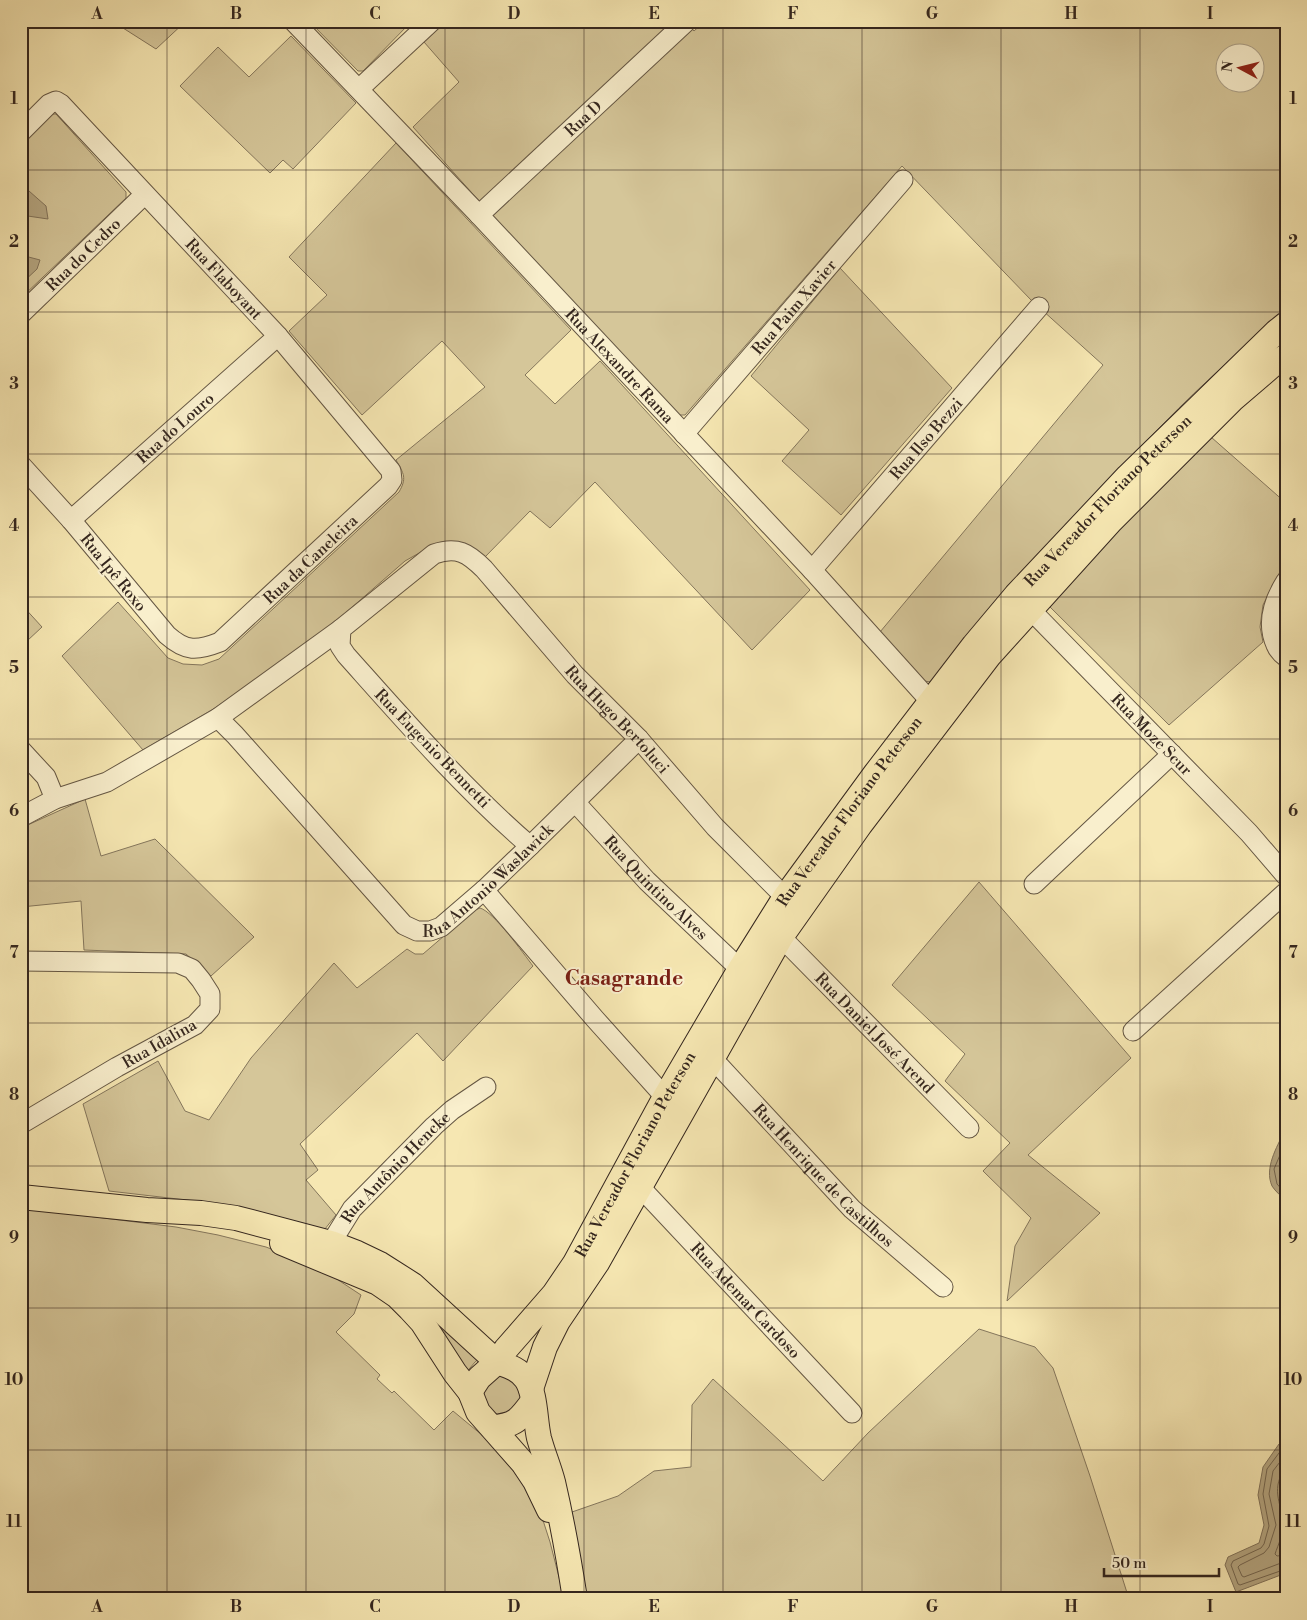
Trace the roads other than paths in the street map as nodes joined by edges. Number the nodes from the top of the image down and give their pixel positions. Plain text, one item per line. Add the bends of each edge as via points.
1 (293, 21) edge
2 (432, 21) edge
3 (687, 21) edge
4 (359, 89) junction
5 (21, 132) edge
6 (903, 180) dead end
7 (144, 195) junction
8 (478, 215) junction
9 (1039, 307) dead end
10 (21, 314) edge
11 (1286, 324) edge
12 (278, 336) junction
13 (1286, 356) edge
14 (684, 434) junction
15 (21, 465) edge
16 (391, 471) joint
17 (71, 520) junction
18 (812, 570) junction
19 (1286, 581) edge
20 (1023, 602) junction
21 (340, 638) junction
22 (220, 642) joint
23 (1286, 657) edge
24 (936, 708) junction
25 (218, 718) junction
26 (639, 739) junction
27 (21, 750) edge
28 (1172, 754) junction
29 (55, 799) junction
30 (575, 802) junction
31 (21, 816) edge
32 (530, 846) junction
33 (1286, 876) edge
34 (1034, 884) dead end
35 (484, 890) junction
36 (1286, 892) edge
37 (785, 897) junction
38 (781, 937) junction
39 (21, 961) edge
40 (740, 970) junction
41 (1133, 1031) dead end
42 (712, 1058) junction
43 (486, 1087) dead end
44 (674, 1104) junction
45 (21, 1124) edge
46 (969, 1128) dead end
47 (640, 1187) junction
48 (21, 1197) edge
49 (331, 1253) junction
50 (943, 1287) dead end
51 (497, 1362) junction
52 (470, 1392) junction
53 (532, 1395) junction
54 (852, 1413) dead end
55 (492, 1427) junction
56 (567, 1548) junction
57 (575, 1599) edge

1 - 4 street, Rua Alexandre Rama
2 - 4 street
3 - 8 street, Rua D
4 - 8 street, Rua Alexandre Rama
5 - 7 street, Rua Flaboyant via 56,101
6 - 14 street, Rua Paim Xavier
7 - 10 street, Rua do Cedro
7 - 12 street, Rua Flaboyant
8 - 14 street, Rua Alexandre Rama
9 - 18 street, Rua Ilso Bezzi
11 - 20 main road, Rua Vereador Floriano Peterson via 1128,476
12 - 16 street, Rua Flaboyant
12 - 17 street, Rua do Louro
13 - 20 main road, Rua Vereador Floriano Peterson via 1232,400 1112,521
14 - 18 street, Rua Alexandre Rama
15 - 17 street, Rua Ipê Roxo
16 - 22 street, Rua da Caneleira via 392,480 388,486
17 - 22 street, Rua Ipê Roxo via 152,619 179,645 194,649
18 - 24 street, Rua Alexandre Rama
19 - 23 street via 1274,606 1270,627 1276,647
20 - 24 main road, Rua Vereador Floriano Peterson via 989,656
20 - 28 street, Rua Moze Scur
21 - 25 street
21 - 26 street, Rua Hugo Bertoluci via 434,554 447,550 460,552 484,569 575,675
21 - 32 street, Rua Eugenio Bennetti via 346,655 432,751
24 - 37 main road, Rua Vereador Floriano Peterson via 875,774
24 - 38 main road, Rua Vereador Floriano Peterson via 860,825
25 - 29 street via 107,782
25 - 35 street, Rua Antonio Waslawick via 404,925 417,931 441,927
26 - 30 street, Rua Antonio Waslawick
26 - 37 street, Rua Hugo Bertoluci via 715,827
27 - 29 street via 46,778
28 - 33 street, Rua Moze Scur
28 - 34 street
29 - 31 street
30 - 32 street, Rua Antonio Waslawick
30 - 40 street, Rua Quintino Alves via 646,881
32 - 35 street, Rua Antonio Waslawick
35 - 44 street via 595,1019
36 - 41 street
37 - 40 main road, Rua Vereador Floriano Peterson
38 - 42 main road, Rua Vereador Floriano Peterson
38 - 46 street, Rua Daniel José Arend
39 - 45 street, Rua Idalina via 178,963 192,968 210,994 210,1009 195,1025
40 - 44 main road, Rua Vereador Floriano Peterson
42 - 44 main road, Rua Vereador Floriano Peterson
42 - 50 street, Rua Henrique de Castilhos via 852,1208
43 - 49 street, Rua Antônio Hencke via 434,1126 352,1209
44 - 47 main road, Rua Vereador Floriano Peterson
44 - 51 main road, Rua Vereador Floriano Peterson via 554,1294
47 - 53 main road, Rua Vereador Floriano Peterson via 558,1321 545,1347
47 - 54 street, Rua Ademar Cardoso
48 - 49 main road via 147,1210
49 - 51 main road via 357,1253 413,1285
49 - 52 main road via 396,1296 422,1322
51 - 52 main road via 479,1378
51 - 53 main road via 519,1372 527,1380
52 - 55 main road via 478,1412
53 - 55 main road via 514,1422
53 - 56 main road
55 - 56 main road via 535,1481
56 - 57 main road

